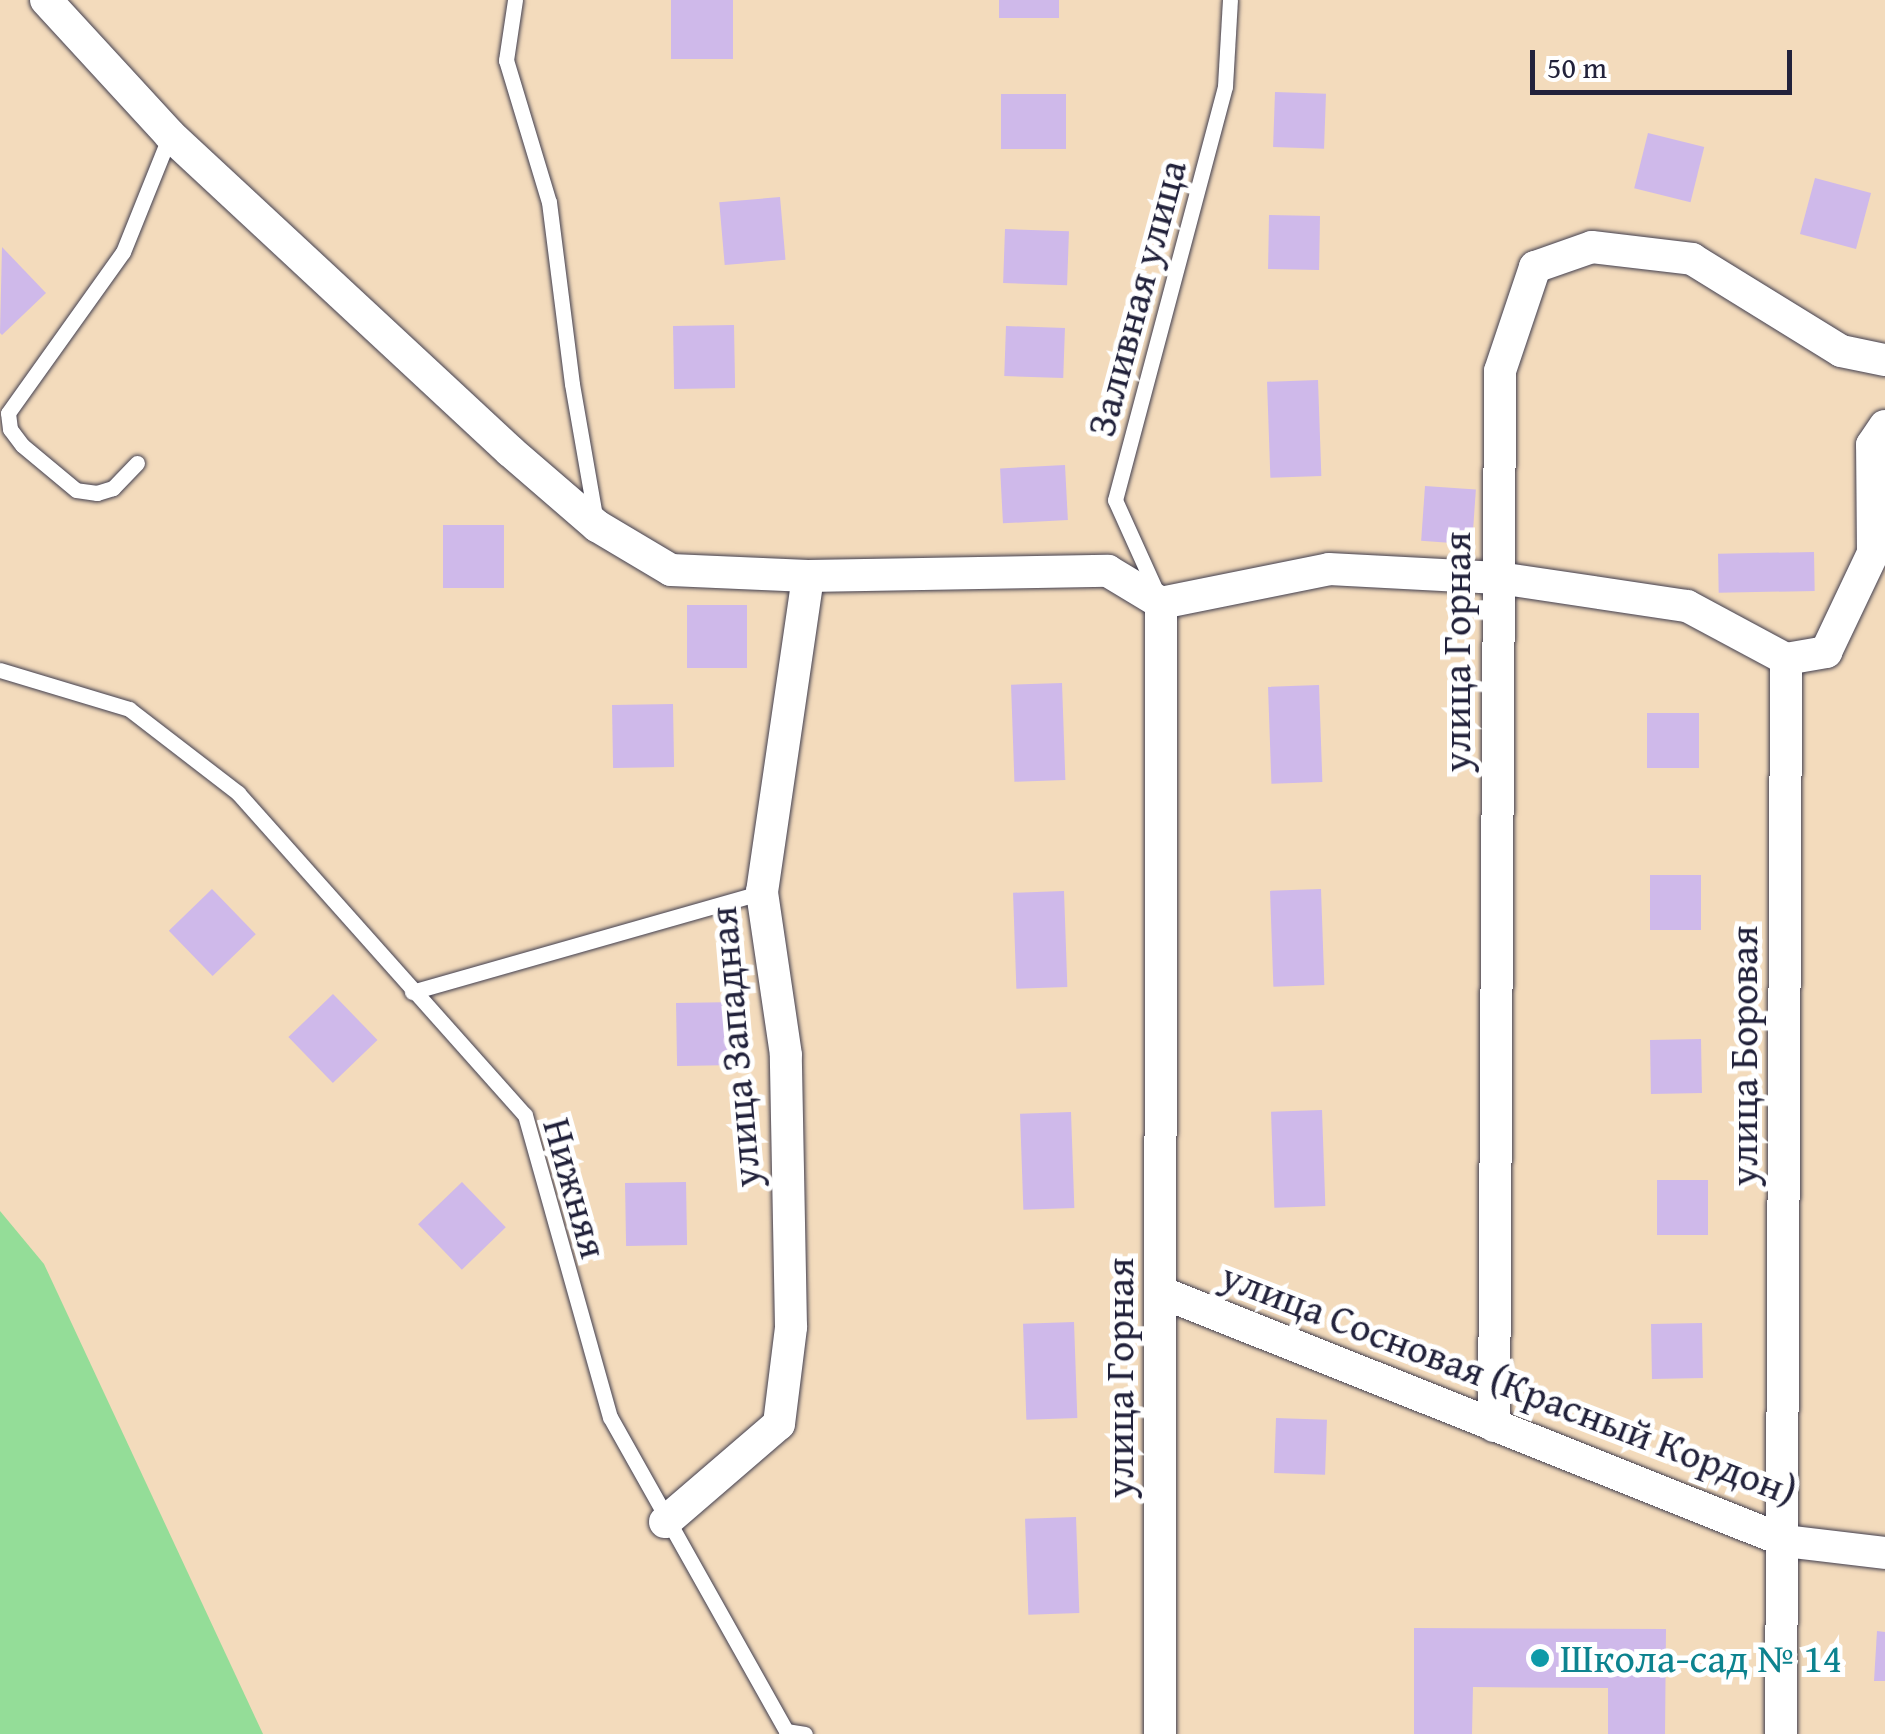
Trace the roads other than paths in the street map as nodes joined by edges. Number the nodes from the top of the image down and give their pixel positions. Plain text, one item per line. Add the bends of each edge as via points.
1 (46, 0) edge
2 (515, 0) edge
3 (1230, 0) edge
4 (170, 136) junction
5 (1885, 360) edge
6 (1885, 426) edge
7 (137, 463) dead end
8 (597, 526) junction
9 (808, 576) junction
10 (1500, 578) junction
11 (1161, 603) junction
12 (1786, 659) junction
13 (0, 670) edge
14 (762, 892) junction
15 (412, 992) junction
16 (1162, 1292) junction
17 (1494, 1426) junction
18 (666, 1522) junction
19 (1785, 1541) junction
20 (1885, 1553) edge
21 (804, 1734) edge
22 (1160, 1734) edge
23 (1781, 1734) edge

1 - 4 street
2 - 8 lane via 506,60 549,202
3 - 11 lane, Заливная улица via 1226,86 1115,500
4 - 7 lane via 124,252 8,413 22,445 76,490 113,488
4 - 8 street
5 - 10 street, улица Горная via 1841,351 1692,259 1592,247 1535,266 1500,371
6 - 12 street via 1872,445 1872,552 1826,652
8 - 9 street via 672,570
9 - 11 street via 1108,571
9 - 14 street, улица Западная
10 - 11 street via 1328,569
10 - 12 street via 1687,606
10 - 17 street, улица Горная
11 - 16 street, улица Горная
12 - 19 street, улица Боровая
13 - 15 lane, Нижняя via 129,709 238,793
14 - 15 lane
14 - 18 street, улица Западная via 786,1055 791,1327 778,1424
15 - 18 lane, Нижняя via 525,1116 610,1417
16 - 17 street, улица Сосновая (Красный Кордон)
16 - 22 street, улица Горная
17 - 19 street, улица Сосновая (Красный Кордон)
18 - 21 lane, Нижняя via 786,1731
19 - 20 street, улица Сосновая (Красный Кордон)
19 - 23 street, улица Боровая

